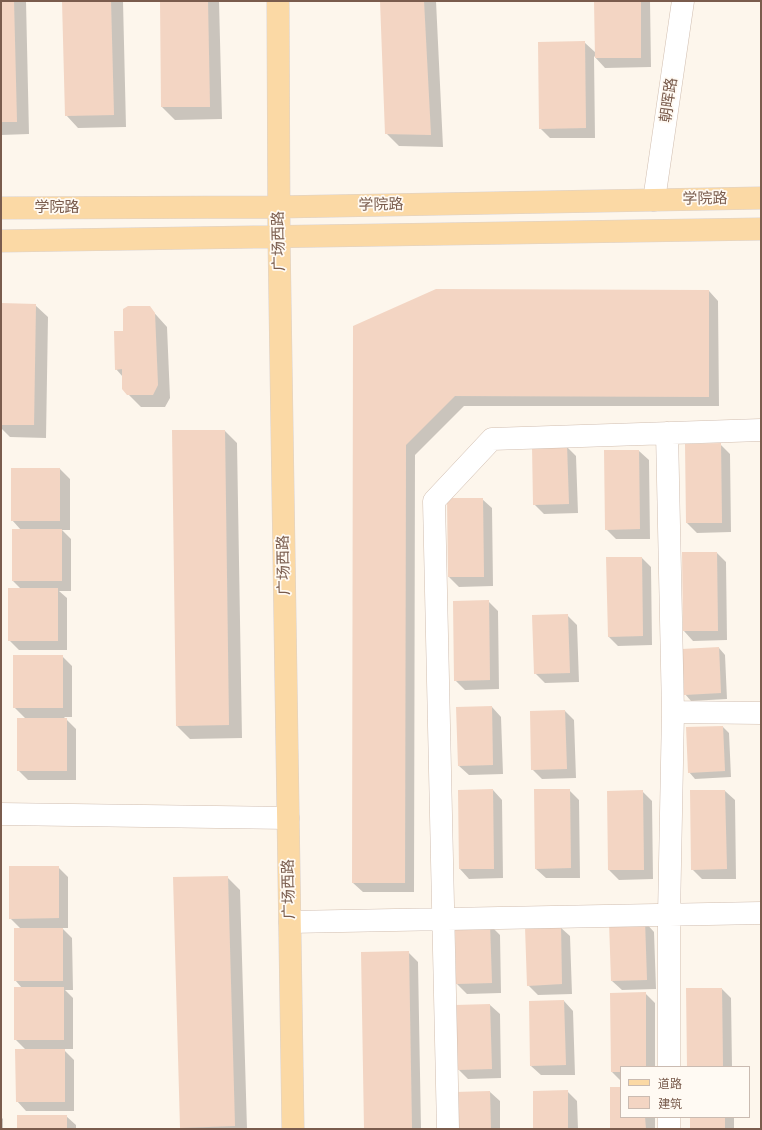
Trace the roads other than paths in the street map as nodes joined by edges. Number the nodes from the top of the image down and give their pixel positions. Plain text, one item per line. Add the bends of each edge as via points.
1 (278, 1) edge
2 (683, 1) edge
3 (761, 198) edge
4 (654, 200) junction
5 (278, 207) junction
6 (1, 208) edge
7 (761, 229) edge
8 (279, 238) junction
9 (1, 241) edge
10 (761, 430) edge
11 (667, 433) junction
12 (672, 712) junction
13 (761, 713) edge
14 (1, 814) edge
15 (288, 818) junction
16 (761, 913) edge
17 (668, 915) junction
18 (444, 919) junction
19 (290, 922) junction
20 (669, 1066) edge
21 (669, 1118) edge
22 (293, 1129) edge
23 (448, 1129) edge
24 (669, 1129) edge

1 - 5 main road, 广场西路
2 - 4 street, 朝晖路
3 - 4 main road, 学院路
4 - 5 main road, 学院路
5 - 6 main road, 学院路
5 - 8 main road, 广场西路
7 - 8 main road, 学院路
8 - 9 main road, 学院路
8 - 15 main road, 广场西路
10 - 11 street
11 - 12 street
11 - 18 street via 492,439 434,501
12 - 13 street
12 - 17 street
14 - 15 street
15 - 19 main road, 广场西路
16 - 17 street
17 - 18 street
17 - 20 street
18 - 19 street
18 - 23 street
19 - 22 main road, 广场西路
21 - 24 street

